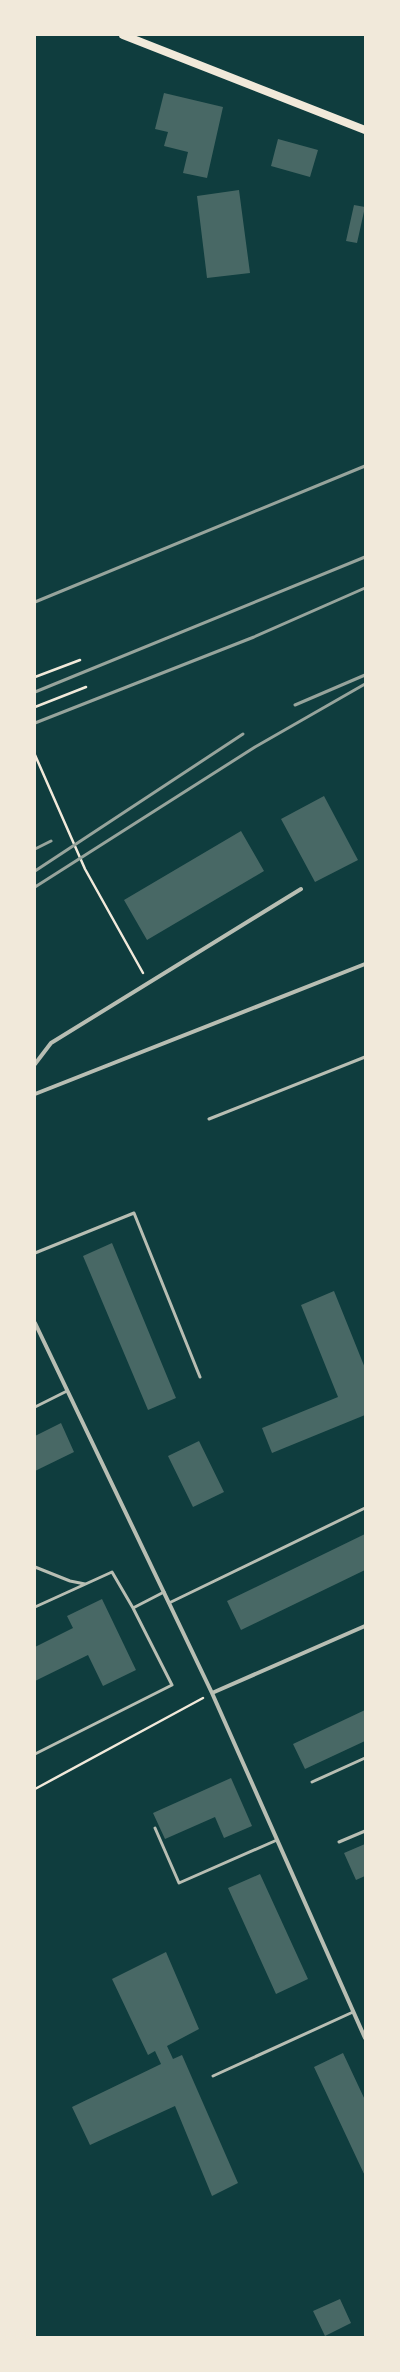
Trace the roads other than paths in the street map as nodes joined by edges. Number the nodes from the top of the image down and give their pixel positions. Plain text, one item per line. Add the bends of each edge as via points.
1 (123, 35) edge
2 (365, 130) edge
3 (301, 889) dead end
4 (365, 964) edge
5 (365, 1056) edge
6 (35, 1064) edge
7 (35, 1094) edge
8 (209, 1119) dead end
9 (35, 1253) edge
10 (35, 1323) edge
11 (200, 1377) dead end
12 (67, 1391) junction
13 (35, 1407) edge
14 (365, 1508) edge
15 (35, 1567) edge
16 (85, 1584) junction
17 (164, 1592) junction
18 (169, 1603) junction
19 (35, 1607) edge
20 (133, 1608) junction
21 (365, 1626) edge
22 (212, 1693) junction
23 (35, 1754) edge
24 (365, 1758) edge
25 (312, 1782) dead end
26 (155, 1828) dead end
27 (365, 1831) edge
28 (277, 1840) junction
29 (340, 1842) dead end
30 (353, 2012) junction
31 (365, 2038) edge
32 (213, 2076) dead end

1 - 2 main road
3 - 6 street via 51,1043
4 - 7 street
5 - 8 lane
9 - 11 lane via 134,1213
10 - 12 street
12 - 13 lane
12 - 17 street
14 - 18 lane
15 - 16 lane
16 - 19 lane
16 - 20 lane via 112,1572
17 - 18 street
17 - 20 lane
18 - 22 street
20 - 23 lane via 172,1685
21 - 22 street
22 - 28 street
24 - 25 lane
26 - 28 lane via 179,1883
27 - 29 lane
28 - 30 street
30 - 31 street
30 - 32 lane

